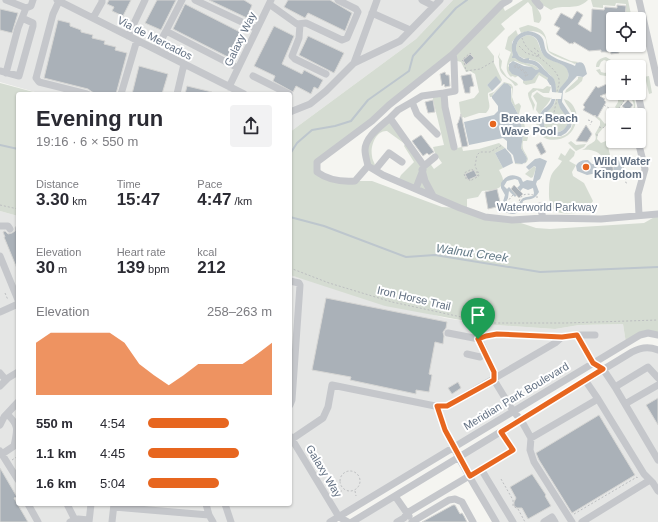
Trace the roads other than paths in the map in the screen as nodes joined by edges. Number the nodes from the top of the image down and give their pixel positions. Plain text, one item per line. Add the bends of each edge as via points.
1 (6, 0) edge
2 (33, 0) edge
3 (102, 0) edge
4 (146, 0) edge
5 (182, 0) edge
6 (195, 0) edge
7 (338, 0) edge
8 (378, 0) edge
9 (422, 0) edge
10 (440, 0) edge
11 (508, 0) edge
12 (639, 0) edge
13 (60, 1) edge
14 (270, 2) edge
15 (434, 6) junction
16 (26, 8) junction
17 (372, 13) junction
18 (22, 18) junction
19 (93, 18) junction
20 (300, 24) junction
21 (256, 29) junction
22 (410, 30) junction
23 (166, 31) junction
24 (128, 36) junction
25 (137, 40) junction
26 (156, 50) junction
27 (453, 54) junction
28 (655, 56) edge
29 (354, 63) junction
30 (184, 64) junction
31 (238, 68) junction
32 (3, 72) edge
33 (326, 74) dead end
34 (253, 76) dead end
35 (658, 83) edge
36 (232, 90) edge
37 (79, 92) edge
38 (122, 92) edge
39 (177, 92) edge
40 (280, 92) edge
41 (444, 93) junction
42 (412, 102) junction
43 (292, 111) edge
44 (390, 118) junction
45 (437, 134) dead end
46 (454, 147) dead end
47 (640, 148) edge
48 (435, 157) dead end
49 (402, 162) dead end
50 (368, 166) junction
51 (423, 168) junction
52 (375, 170) junction
53 (416, 188) junction
54 (434, 196) junction
55 (540, 206) dead end
56 (658, 214) edge
57 (639, 215) junction
58 (542, 218) junction
59 (0, 226) edge
60 (10, 229) dead end
61 (0, 256) edge
62 (292, 281) edge
63 (16, 295) edge
64 (16, 305) edge
65 (0, 312) edge
66 (448, 333) dead end
67 (656, 334) edge
68 (577, 335) junction
69 (595, 335) dead end
70 (562, 337) junction
71 (478, 339) junction
72 (658, 350) edge
73 (468, 354) dead end
74 (485, 354) junction
75 (293, 357) edge
76 (593, 363) junction
77 (603, 369) junction
78 (0, 373) edge
79 (16, 373) edge
80 (292, 378) edge
81 (658, 378) edge
82 (6, 380) junction
83 (494, 380) junction
84 (585, 380) junction
85 (658, 385) edge
86 (0, 386) edge
87 (615, 387) junction
88 (598, 399) junction
89 (16, 404) edge
90 (625, 404) junction
91 (437, 406) junction
92 (512, 411) junction
93 (7, 414) junction
94 (521, 420) junction
95 (0, 425) edge
96 (16, 425) edge
97 (501, 432) junction
98 (16, 433) edge
99 (292, 436) edge
100 (531, 438) junction
101 (292, 439) edge
102 (454, 447) junction
103 (1, 454) edge
104 (459, 458) junction
105 (658, 460) edge
106 (481, 469) junction
107 (470, 476) junction
108 (16, 477) edge
109 (650, 480) junction
110 (658, 491) edge
111 (395, 496) junction
112 (29, 506) edge
113 (68, 506) edge
114 (91, 506) edge
115 (114, 506) edge
116 (124, 506) edge
117 (207, 506) edge
118 (226, 506) edge
119 (407, 513) junction
120 (209, 515) junction
121 (339, 519) edge
122 (72, 521) edge
123 (89, 521) edge
124 (493, 521) edge
125 (38, 522) edge
126 (112, 522) edge
127 (213, 522) edge
128 (232, 522) edge
129 (330, 522) edge
130 (348, 522) edge
131 (352, 522) edge
132 (397, 522) edge
133 (412, 522) edge
134 (473, 522) edge
135 (513, 522) edge
136 (544, 522) edge
137 (555, 522) edge
138 (572, 522) edge
139 (582, 522) edge

1 - 16 street
2 - 16 street via 31,6
3 - 19 street
4 - 24 street
5 - 23 street
6 - 21 street
7 - 20 street via 358,12 347,38 342,40 306,24
8 - 17 street
9 - 15 street
10 - 15 street
11 - 27 street
12 - 28 street
13 - 19 street, Via de Mercados
13 - 37 street via 53,14 36,78 39,82
14 - 20 street
14 - 21 street, Galaxy Way
15 - 22 street
16 - 18 street
17 - 22 street
17 - 29 street
18 - 32 street
18 - 32 street via 33,23 33,26 19,76
19 - 24 street, Via de Mercados
20 - 33 street via 299,38 292,56
21 - 31 street, Galaxy Way
22 - 29 street via 400,41
23 - 26 street
23 - 31 street
24 - 25 street, Via de Mercados
25 - 26 street, Via de Mercados
25 - 38 street
26 - 30 street, Via de Mercados
27 - 41 street via 455,90
27 - 50 street via 372,121 317,162 317,172 342,182 355,181
28 - 35 street
29 - 43 street via 310,104
30 - 36 street, Via de Mercados
30 - 39 street
31 - 36 street, Galaxy Way
34 - 40 street
41 - 42 street via 422,96
41 - 46 street
42 - 44 street
42 - 45 street via 417,114
44 - 50 street via 373,132 365,149
44 - 51 street
47 - 57 street via 645,170 638,194
48 - 51 street
49 - 52 street via 389,152
50 - 52 street, Waterworld Parkway
51 - 53 street
51 - 54 street via 425,181
52 - 53 street, Waterworld Parkway
53 - 54 street, Waterworld Parkway
54 - 58 street, Waterworld Parkway via 485,217 512,220
55 - 58 street
56 - 57 street, Waterworld Parkway
57 - 58 street, Waterworld Parkway via 601,219
59 - 60 street via 8,226
61 - 63 street
62 - 75 street via 300,285
64 - 65 street
66 - 71 street
67 - 76 street, Meridian Park Boulevard via 640,335
68 - 69 street
68 - 70 street
68 - 76 street
70 - 71 street via 497,334
70 - 83 street
71 - 74 street
72 - 77 street, Meridian Park Boulevard via 644,347
73 - 74 street via 480,357
74 - 83 street via 494,372
75 - 80 street
76 - 77 street
76 - 92 street, Meridian Park Boulevard
77 - 84 street, Meridian Park Boulevard
77 - 87 street
78 - 82 street
79 - 82 street
81 - 87 street via 648,367
82 - 86 street
83 - 91 street via 447,406
83 - 92 street
84 - 88 street
84 - 94 street, Meridian Park Boulevard
85 - 90 street
87 - 90 street
88 - 100 street
88 - 109 street
89 - 93 street
90 - 105 street
91 - 99 street via 332,385 323,418
91 - 102 street
92 - 94 street
92 - 102 street, Meridian Park Boulevard
93 - 95 street
93 - 96 street
94 - 97 street, Meridian Park Boulevard
94 - 100 street
97 - 104 street, Meridian Park Boulevard
97 - 106 street via 513,450
98 - 103 street via 14,446
100 - 138 street via 530,450 534,462
101 - 121 street, Galaxy Way
102 - 104 street
102 - 121 street, Meridian Park Boulevard
103 - 108 street
104 - 107 street
104 - 111 street, Meridian Park Boulevard
106 - 107 street
106 - 135 street
107 - 119 street
107 - 124 street
109 - 110 street
109 - 139 street
111 - 119 street
111 - 131 street, Meridian Park Boulevard
112 - 125 street
113 - 122 street
114 - 123 street
115 - 126 street
116 - 120 street
117 - 120 street
118 - 128 street
119 - 132 street
119 - 133 street
120 - 127 street
121 - 129 street, Meridian Park Boulevard
121 - 130 street, Galaxy Way
122 - 123 street
133 - 134 street via 455,499 462,502
136 - 137 street via 552,517

